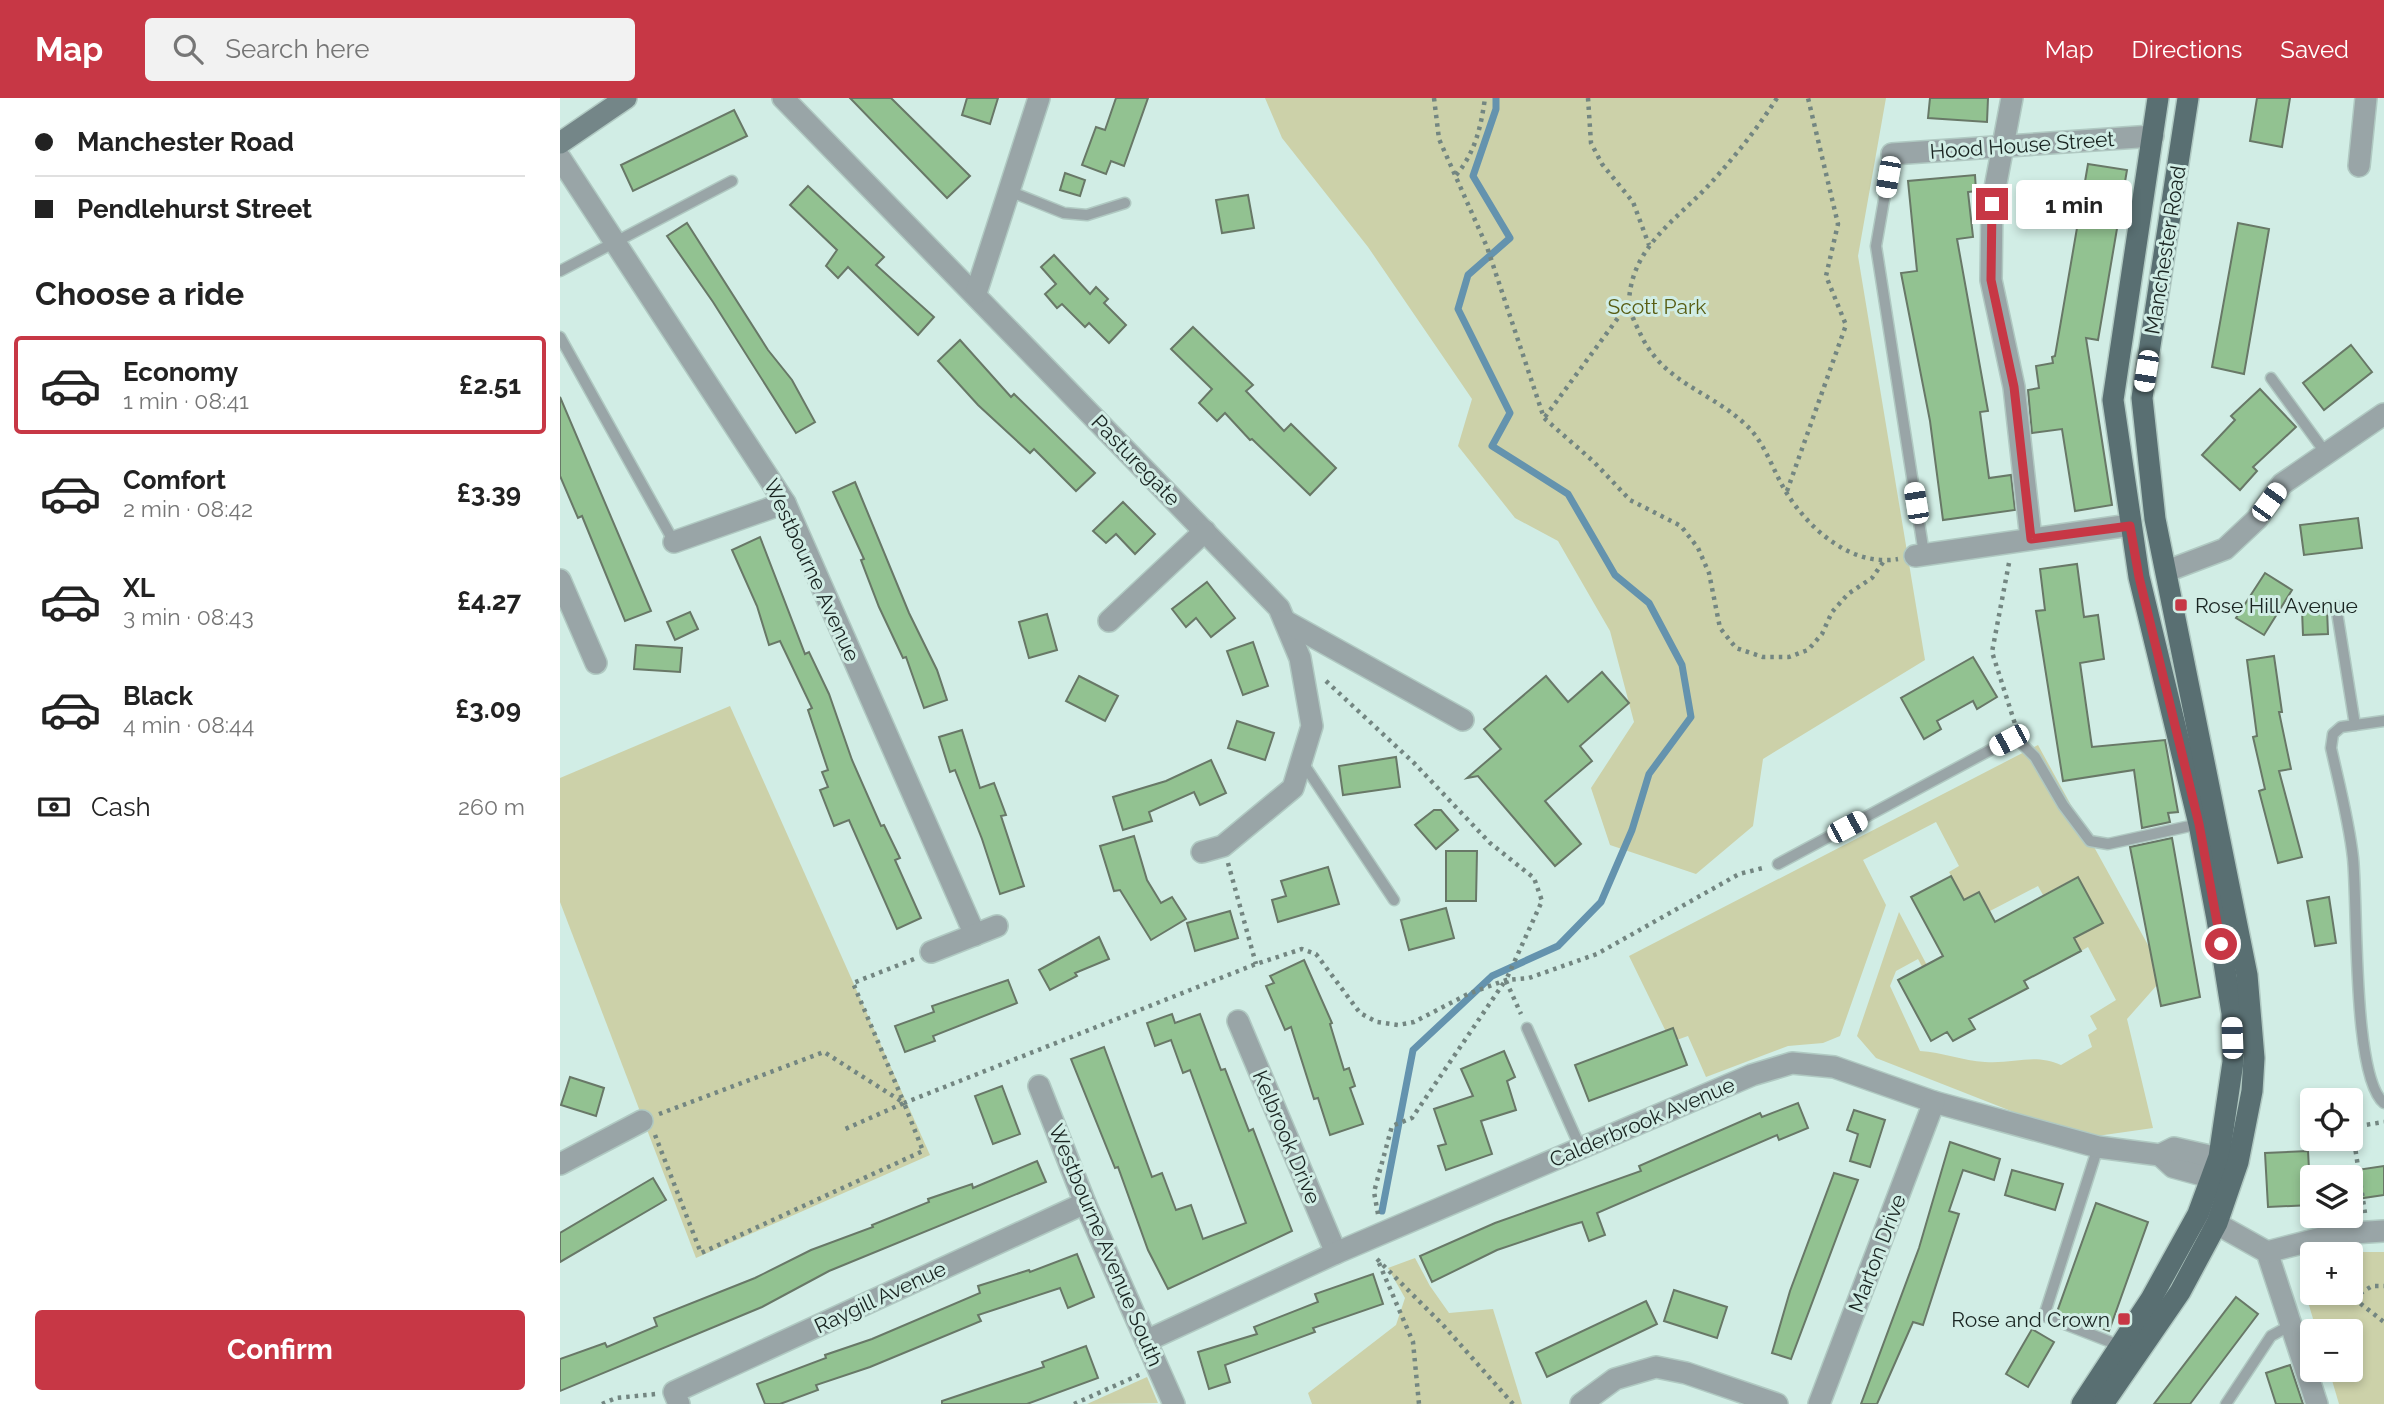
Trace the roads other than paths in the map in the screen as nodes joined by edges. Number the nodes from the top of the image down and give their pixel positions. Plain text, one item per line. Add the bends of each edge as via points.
1 (626, 98) edge
2 (783, 98) edge
3 (1039, 98) edge
4 (2012, 98) edge
5 (2158, 98) edge
6 (2189, 98) edge
7 (2366, 98) edge
8 (2183, 132) junction
9 (2152, 136) junction
10 (560, 142) edge
11 (2003, 146) junction
12 (1892, 154) joint
13 (560, 158) edge
14 (2359, 166) dead end
15 (732, 181) dead end
16 (1009, 191) junction
17 (1125, 204) dead end
18 (615, 242) junction
19 (560, 271) edge
20 (976, 293) junction
21 (560, 337) edge
22 (2271, 378) dead end
23 (2384, 414) edge
24 (2325, 452) junction
25 (785, 503) junction
26 (2155, 519) junction
27 (2130, 526) junction
28 (1205, 531) junction
29 (2022, 540) junction
30 (674, 542) joint
31 (1920, 555) joint
32 (2167, 571) junction
33 (2139, 577) junction
34 (560, 580) edge
35 (2336, 606) dead end
36 (1109, 621) dead end
37 (1285, 621) junction
38 (596, 663) dead end
39 (1462, 720) dead end
40 (2384, 721) edge
41 (2355, 725) junction
42 (1301, 760) junction
43 (2199, 824) junction
44 (1213, 849) road end
45 (1778, 864) road end
46 (1394, 900) dead end
47 (998, 926) dead end
48 (975, 935) junction
49 (931, 952) road end
50 (1238, 1021) dead end
51 (1527, 1028) road end
52 (1039, 1086) dead end
53 (1934, 1102) junction
54 (2384, 1103) edge
55 (645, 1120) road end
56 (2098, 1147) junction
57 (1581, 1149) junction
58 (560, 1164) edge
59 (2225, 1170) junction
60 (1086, 1203) junction
61 (2208, 1218) junction
62 (2376, 1231) edge
63 (2267, 1252) junction
64 (1336, 1253) junction
65 (2291, 1325) junction
66 (1146, 1342) junction
67 (2121, 1346) junction
68 (677, 1398) edge
69 (2230, 1401) edge
70 (1174, 1404) edge
71 (1581, 1404) edge
72 (1777, 1404) edge
73 (1819, 1404) edge
74 (2082, 1404) edge
75 (2103, 1404) edge
76 (2317, 1404) edge

1 - 10 street
2 - 20 street, Pasturegate
3 - 16 street
4 - 11 street
5 - 9 main road, Manchester Road
6 - 8 main road, Manchester Road
7 - 14 street
8 - 9 main road
8 - 26 main road, Manchester Road via 2142,398
9 - 11 street, Hood House Street
9 - 27 main road, Manchester Road via 2113,400
11 - 12 street, Hood House Street
11 - 29 street via 1992,204 1991,280 2014,387
12 - 31 lane via 1875,246
13 - 18 street, Westbourne Avenue
15 - 18 lane
16 - 17 lane via 1064,213 1087,215
16 - 20 street
18 - 19 lane
18 - 25 street, Westbourne Avenue
20 - 28 street, Pasturegate
21 - 30 lane
22 - 24 lane
23 - 24 street
24 - 32 street via 2282,484 2257,519 2225,549
25 - 30 street
25 - 48 street, Westbourne Avenue
26 - 27 main road
26 - 32 main road, Manchester Road
27 - 29 street
27 - 33 main road, Manchester Road
28 - 36 street
28 - 37 street, Pasturegate via 1279,608
29 - 31 street
32 - 33 main road
32 - 59 main road, Manchester Road via 2252,1017 2252,1091
33 - 43 main road, Manchester Road
34 - 38 street
35 - 41 lane
37 - 39 street
37 - 42 street, Pasturegate via 1300,658 1312,726
40 - 41 lane
41 - 54 lane via 2333,734 2331,748 2353,857 2368,1070 2375,1096
42 - 44 street, Pasturegate via 1293,788
42 - 46 lane
43 - 45 lane via 2108,844 2090,841 2035,757 2020,742 2009,740
43 - 59 main road, Manchester Road via 2232,1013
47 - 48 street
48 - 49 street
50 - 64 street, Kelbrook Drive
51 - 57 lane
52 - 60 street, Westbourne Avenue South
53 - 56 street, Calderbrook Avenue
53 - 57 street, Calderbrook Avenue via 1834,1067 1792,1063 1752,1075
53 - 73 street, Marton Drive
55 - 58 street
56 - 59 street, Calderbrook Avenue via 2160,1155 2173,1167
56 - 67 lane via 2044,1316
57 - 64 street, Calderbrook Avenue via 1376,1244
59 - 61 main road, Manchester Road
60 - 66 street, Westbourne Avenue South
60 - 68 street, Raygill Avenue
61 - 63 street
61 - 67 main road, Manchester Road via 2179,1252
61 - 75 main road, Manchester Road via 2180,1292
62 - 63 street via 2337,1234
63 - 65 street
64 - 66 street, Calderbrook Avenue
65 - 69 lane via 2271,1336
65 - 76 street
66 - 70 street, Westbourne Avenue South
67 - 74 main road, Manchester Road
71 - 72 street via 1615,1379 1656,1367

